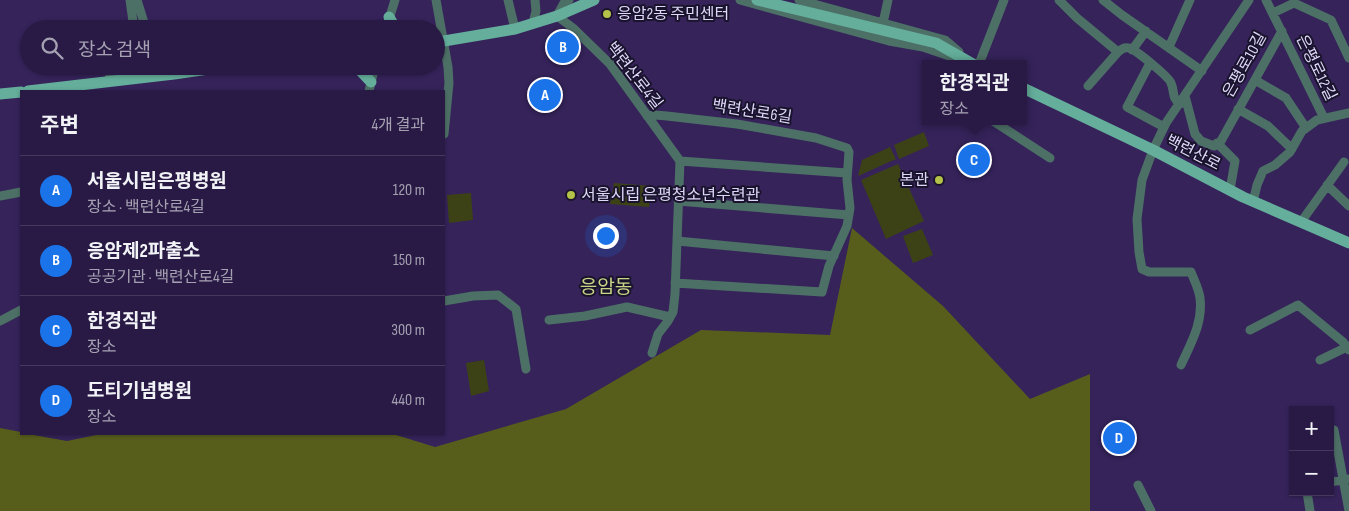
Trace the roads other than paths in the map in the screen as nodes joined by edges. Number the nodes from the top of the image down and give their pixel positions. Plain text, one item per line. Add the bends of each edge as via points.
1 (130, 0) edge
2 (136, 0) edge
3 (395, 0) edge
4 (436, 0) edge
5 (508, 0) edge
6 (535, 0) edge
7 (570, 0) edge
8 (594, 0) edge
9 (740, 0) edge
10 (757, 0) edge
11 (799, 0) edge
12 (888, 0) edge
13 (1004, 0) edge
14 (1059, 0) edge
15 (1104, 0) edge
16 (1190, 0) edge
17 (1249, 0) edge
18 (1266, 0) edge
19 (1273, 13) junction
20 (389, 16) junction
21 (557, 16) junction
22 (133, 20) edge
23 (143, 20) edge
24 (388, 20) edge
25 (391, 20) edge
26 (438, 20) edge
27 (533, 23) junction
28 (883, 23) junction
29 (515, 29) junction
30 (1146, 31) junction
31 (1282, 31) junction
32 (445, 40) edge
33 (1169, 47) junction
34 (1132, 50) junction
35 (1118, 52) junction
36 (445, 57) edge
37 (1349, 58) edge
38 (961, 60) edge
39 (965, 60) edge
40 (968, 60) edge
41 (981, 60) edge
42 (1150, 63) junction
43 (1202, 71) junction
44 (112, 75) edge
45 (143, 75) edge
46 (362, 75) edge
47 (1255, 80) junction
48 (106, 82) junction
49 (370, 86) edge
50 (1088, 86) dead end
51 (37, 90) edge
52 (1027, 90) edge
53 (20, 92) edge
54 (0, 94) edge
55 (1182, 100) junction
56 (1238, 109) junction
57 (1349, 113) edge
58 (647, 116) junction
59 (1324, 118) junction
60 (445, 124) edge
61 (999, 125) edge
62 (1164, 127) junction
63 (1306, 128) junction
64 (1217, 143) junction
65 (1292, 149) junction
66 (1153, 150) junction
67 (1050, 158) dead end
68 (680, 161) junction
69 (1344, 162) dead end
70 (847, 173) junction
71 (1327, 185) junction
72 (1230, 190) junction
73 (20, 192) edge
74 (0, 196) edge
75 (678, 201) junction
76 (1253, 202) junction
77 (1349, 206) edge
78 (849, 215) junction
79 (1301, 222) junction
80 (677, 241) junction
81 (1349, 243) edge
82 (834, 256) junction
83 (676, 283) junction
84 (445, 301) edge
85 (20, 311) edge
86 (670, 317) junction
87 (549, 320) dead end
88 (0, 321) edge
89 (1250, 330) dead end
90 (1348, 348) edge
91 (652, 353) dead end
92 (1320, 360) dead end
93 (1181, 365) dead end
94 (526, 369) dead end
95 (1334, 430) dead end
96 (1346, 479) edge
97 (1138, 485) dead end
98 (1308, 496) edge
99 (1151, 511) edge
100 (1310, 511) edge
101 (1349, 511) edge

1 - 22 street
2 - 23 street
3 - 20 street
4 - 26 street
5 - 29 street
6 - 27 street
7 - 21 street via 564,3
8 - 21 main road
9 - 38 street via 889,41 923,46
10 - 39 main road via 936,43
11 - 28 street
12 - 28 street
13 - 41 street
14 - 35 street
15 - 30 street
16 - 33 street
17 - 43 street, 은평로10길
18 - 19 street, 은평로10길
19 - 31 street, 은평로10길
19 - 37 street, 은평로12길 via 1294,3 1331,20
20 - 24 street
20 - 25 main road
21 - 27 main road
21 - 58 street, 백련산로4길 via 610,64
27 - 29 main road
28 - 40 street via 945,40
29 - 32 main road
30 - 33 street
30 - 34 street
31 - 47 street, 은평로10길
31 - 59 street, 은평로12길
33 - 43 street
34 - 35 street via 1123,48
34 - 42 street
35 - 50 street
36 - 60 street via 449,83
42 - 55 street via 1171,82 1174,100
42 - 62 street via 1127,107
43 - 55 street, 은평로10길
44 - 48 street
45 - 48 main road
46 - 49 main road
47 - 56 street, 은평로10길
47 - 63 street via 1286,98
48 - 51 main road
52 - 66 main road, 백련산로
53 - 54 main road
55 - 62 street, 은평로10길
55 - 64 street via 1201,141 1214,146
56 - 64 street, 은평로10길
56 - 65 street via 1268,126
57 - 59 street, 은평로12길
58 - 68 street, 백련산로4길
58 - 70 street, 백련산로6길 via 737,124 816,138 847,148
59 - 63 street, 은평로12길
61 - 67 street
62 - 66 street, 은평로10길
63 - 65 street, 은평로12길
64 - 72 street via 1235,161
65 - 76 street, 은평로12길 via 1263,171
66 - 72 main road, 백련산로
66 - 93 street, 은평로10길 via 1142,180 1137,219 1142,270 1191,272 1200,296 1201,314 1197,331
68 - 70 street
68 - 75 street
69 - 71 street
70 - 78 street
71 - 77 street
71 - 79 street
72 - 76 main road, 백련산로
73 - 74 street
75 - 78 street
75 - 80 street
76 - 79 main road, 백련산로
78 - 82 street
79 - 81 main road, 백련산로
80 - 82 street
80 - 83 street
82 - 83 street via 822,292
83 - 86 street
84 - 94 street via 498,294 516,309
85 - 88 street
86 - 87 street via 626,307
86 - 91 street via 658,334
89 - 90 street via 1298,305
90 - 92 street
95 - 96 street
96 - 101 street
97 - 99 street
98 - 100 street

